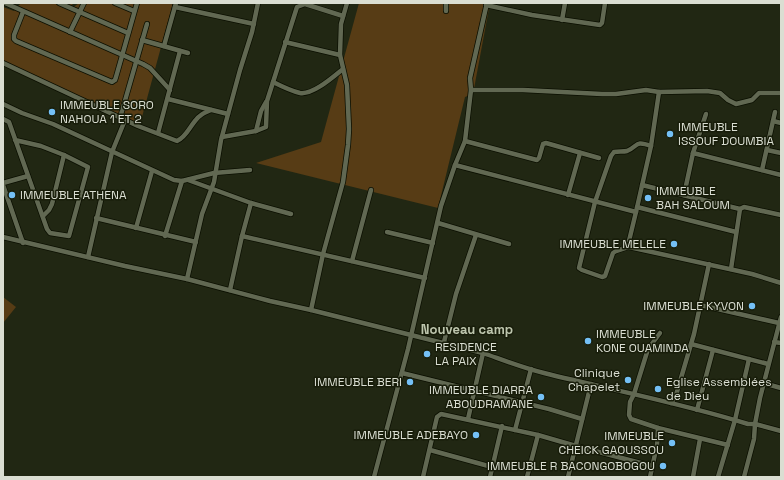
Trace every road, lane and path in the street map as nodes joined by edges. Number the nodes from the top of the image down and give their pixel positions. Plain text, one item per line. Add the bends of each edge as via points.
1 (5, 3) edge
2 (18, 3) edge
3 (59, 3) edge
4 (84, 3) edge
5 (115, 3) edge
6 (137, 3) edge
7 (258, 3) edge
8 (347, 3) edge
9 (446, 3) edge
10 (565, 3) edge
11 (605, 3) edge
12 (486, 4) edge
13 (175, 5) edge
14 (14, 8) junction
15 (134, 11) junction
16 (446, 11) dead end
17 (23, 12) junction
18 (80, 12) junction
19 (343, 16) junction
20 (562, 20) junction
21 (147, 24) dead end
22 (254, 24) junction
23 (70, 32) junction
24 (128, 33) junction
25 (142, 40) junction
26 (285, 42) junction
27 (164, 46) junction
28 (180, 51) junction
29 (188, 53) dead end
30 (122, 55) junction
31 (340, 55) junction
32 (136, 61) junction
33 (3, 63) edge
34 (343, 69) junction
35 (273, 82) junction
36 (170, 90) junction
37 (471, 90) junction
38 (659, 92) junction
39 (781, 93) edge
40 (168, 99) junction
41 (267, 101) junction
42 (3, 104) edge
43 (211, 110) junction
44 (775, 112) dead end
45 (228, 114) junction
46 (706, 114) dead end
47 (3, 119) edge
48 (123, 119) junction
49 (773, 121) junction
50 (781, 123) edge
51 (256, 131) junction
52 (158, 133) junction
53 (222, 137) junction
54 (15, 140) junction
55 (465, 141) junction
56 (650, 146) junction
57 (766, 150) junction
58 (112, 152) junction
59 (580, 153) junction
60 (693, 153) junction
61 (781, 153) edge
62 (64, 155) junction
63 (599, 158) dead end
64 (455, 164) junction
65 (250, 170) dead end
66 (762, 170) junction
67 (152, 171) junction
68 (214, 173) junction
69 (781, 174) edge
70 (28, 176) junction
71 (185, 180) junction
72 (3, 184) edge
73 (642, 185) junction
74 (211, 188) junction
75 (371, 190) dead end
76 (568, 195) junction
77 (684, 195) junction
78 (595, 202) junction
79 (251, 203) junction
80 (740, 209) junction
81 (636, 210) junction
82 (291, 214) dead end
83 (781, 215) edge
84 (43, 216) junction
85 (96, 218) junction
86 (438, 223) junction
87 (136, 228) junction
88 (387, 232) dead end
89 (736, 232) junction
90 (476, 235) junction
91 (165, 236) junction
92 (242, 236) junction
93 (3, 237) edge
94 (196, 242) junction
95 (23, 243) junction
96 (433, 243) junction
97 (509, 244) dead end
98 (628, 246) junction
99 (324, 254) junction
100 (88, 257) junction
101 (352, 261) junction
102 (709, 264) junction
103 (731, 269) junction
104 (188, 278) junction
105 (425, 278) junction
106 (781, 283) edge
107 (230, 290) junction
108 (700, 304) junction
109 (311, 310) junction
110 (781, 317) edge
111 (780, 323) junction
112 (660, 333) dead end
113 (412, 335) junction
114 (444, 342) junction
115 (774, 342) junction
116 (691, 344) junction
117 (781, 344) edge
118 (713, 350) junction
119 (483, 353) junction
120 (749, 359) junction
121 (768, 364) junction
122 (531, 369) junction
123 (402, 373) junction
124 (591, 384) junction
125 (763, 384) junction
126 (781, 388) edge
127 (474, 391) junction
128 (634, 394) junction
129 (522, 402) junction
130 (671, 403) junction
131 (697, 410) junction
132 (468, 419) junction
133 (582, 419) junction
134 (735, 420) junction
135 (755, 424) junction
136 (502, 426) junction
137 (658, 428) junction
138 (516, 430) junction
139 (781, 431) edge
140 (538, 435) junction
141 (700, 438) junction
142 (728, 445) junction
143 (576, 446) junction
144 (430, 450) junction
145 (652, 466) junction
146 (492, 467) junction
147 (374, 477) edge
148 (423, 477) edge
149 (490, 477) edge
150 (527, 477) edge
151 (568, 477) edge
152 (650, 477) edge
153 (693, 477) edge
154 (718, 477) edge
155 (744, 477) edge

1 - 14 street
2 - 14 street
3 - 18 street
4 - 18 street
5 - 15 street
6 - 15 street
7 - 22 street
8 - 19 street
9 - 16 street
10 - 20 street
11 - 20 street via 600,25
12 - 20 street
12 - 37 street via 470,78
13 - 22 street
13 - 27 street
14 - 17 street
15 - 24 street
17 - 23 street
17 - 30 street via 14,35 16,41 112,82 115,80
18 - 23 street
18 - 24 street
19 - 26 street via 300,5 295,10
19 - 31 street
21 - 25 street
22 - 45 street
23 - 30 street
24 - 30 street
25 - 27 street
25 - 32 street
26 - 31 street
26 - 35 street
27 - 28 street
28 - 29 street
28 - 36 street
30 - 32 street
31 - 34 street
32 - 36 street via 150,68
32 - 48 street
33 - 48 street
34 - 35 street via 311,92 292,91
34 - 99 street via 347,85 348,145 343,182
35 - 41 street
36 - 40 street
37 - 38 street via 602,94 646,90
37 - 55 street
38 - 39 street via 720,93 736,104 752,100 759,93
38 - 56 street
40 - 43 street
40 - 52 street
41 - 51 street via 261,111
41 - 51 street via 266,127
42 - 58 street
43 - 45 street
43 - 52 street via 200,115 180,140
44 - 49 street
45 - 53 street
46 - 60 street
47 - 54 street via 9,122
48 - 52 street
48 - 58 street
49 - 50 street
49 - 57 street
51 - 53 street
53 - 68 street
54 - 62 street
54 - 70 street
55 - 59 street via 537,160 544,143
55 - 64 street
56 - 73 street
56 - 78 street via 642,143 626,151 614,152
57 - 61 street
57 - 66 street
58 - 67 street
58 - 85 street
59 - 63 street
59 - 76 street
60 - 66 street
60 - 77 street
62 - 84 street via 52,204
62 - 84 street via 88,167 69,236 48,231
64 - 76 street
64 - 86 street
65 - 68 street
66 - 69 street
67 - 71 street via 174,180
67 - 87 street
68 - 71 street
68 - 74 street
70 - 72 street
70 - 84 street
71 - 74 street
71 - 91 street
72 - 95 street
73 - 77 street
73 - 81 street
74 - 79 street
74 - 94 street
75 - 101 street
76 - 78 street
77 - 80 street
78 - 81 street
78 - 98 street via 579,268 605,276 613,253
79 - 82 street
79 - 92 street
80 - 83 street via 744,207
80 - 89 street
81 - 89 street
81 - 98 street
85 - 87 street
85 - 100 street
86 - 90 street
86 - 96 street
87 - 91 street
88 - 96 street
89 - 103 street
90 - 97 street
90 - 114 street via 456,294
91 - 94 street
92 - 99 street
92 - 107 street
93 - 95 street
94 - 104 street
95 - 100 street
96 - 105 street
98 - 102 street
99 - 101 street
99 - 109 street
100 - 104 street
101 - 105 street
102 - 103 street
102 - 108 street
103 - 106 street
104 - 107 street
105 - 113 street
107 - 109 street
108 - 111 street
108 - 116 street
109 - 113 street
110 - 111 street
111 - 115 street
112 - 128 street via 646,352
113 - 114 street
113 - 123 street
114 - 119 street
115 - 117 street
115 - 121 street
116 - 118 street
116 - 130 street via 676,395
118 - 120 street
118 - 131 street
119 - 122 street
119 - 127 street
120 - 121 street
120 - 134 street
121 - 125 street
122 - 124 street
122 - 129 street
123 - 127 street
123 - 147 street
124 - 128 street
124 - 133 street
125 - 126 street
125 - 135 street
127 - 129 street
127 - 132 street
128 - 130 street
128 - 137 street via 630,402 630,417
129 - 133 street
129 - 138 street
130 - 131 street
131 - 134 street
132 - 136 street
132 - 144 street via 439,414
133 - 143 street
134 - 135 street
134 - 142 street
135 - 139 street
135 - 155 street via 754,439
136 - 138 street
136 - 146 street
137 - 141 street
137 - 145 street
138 - 140 street
140 - 143 street
140 - 150 street
141 - 142 street
141 - 153 street
142 - 154 street
143 - 145 street
143 - 151 street
144 - 146 street
144 - 148 street
145 - 152 street
146 - 149 street

